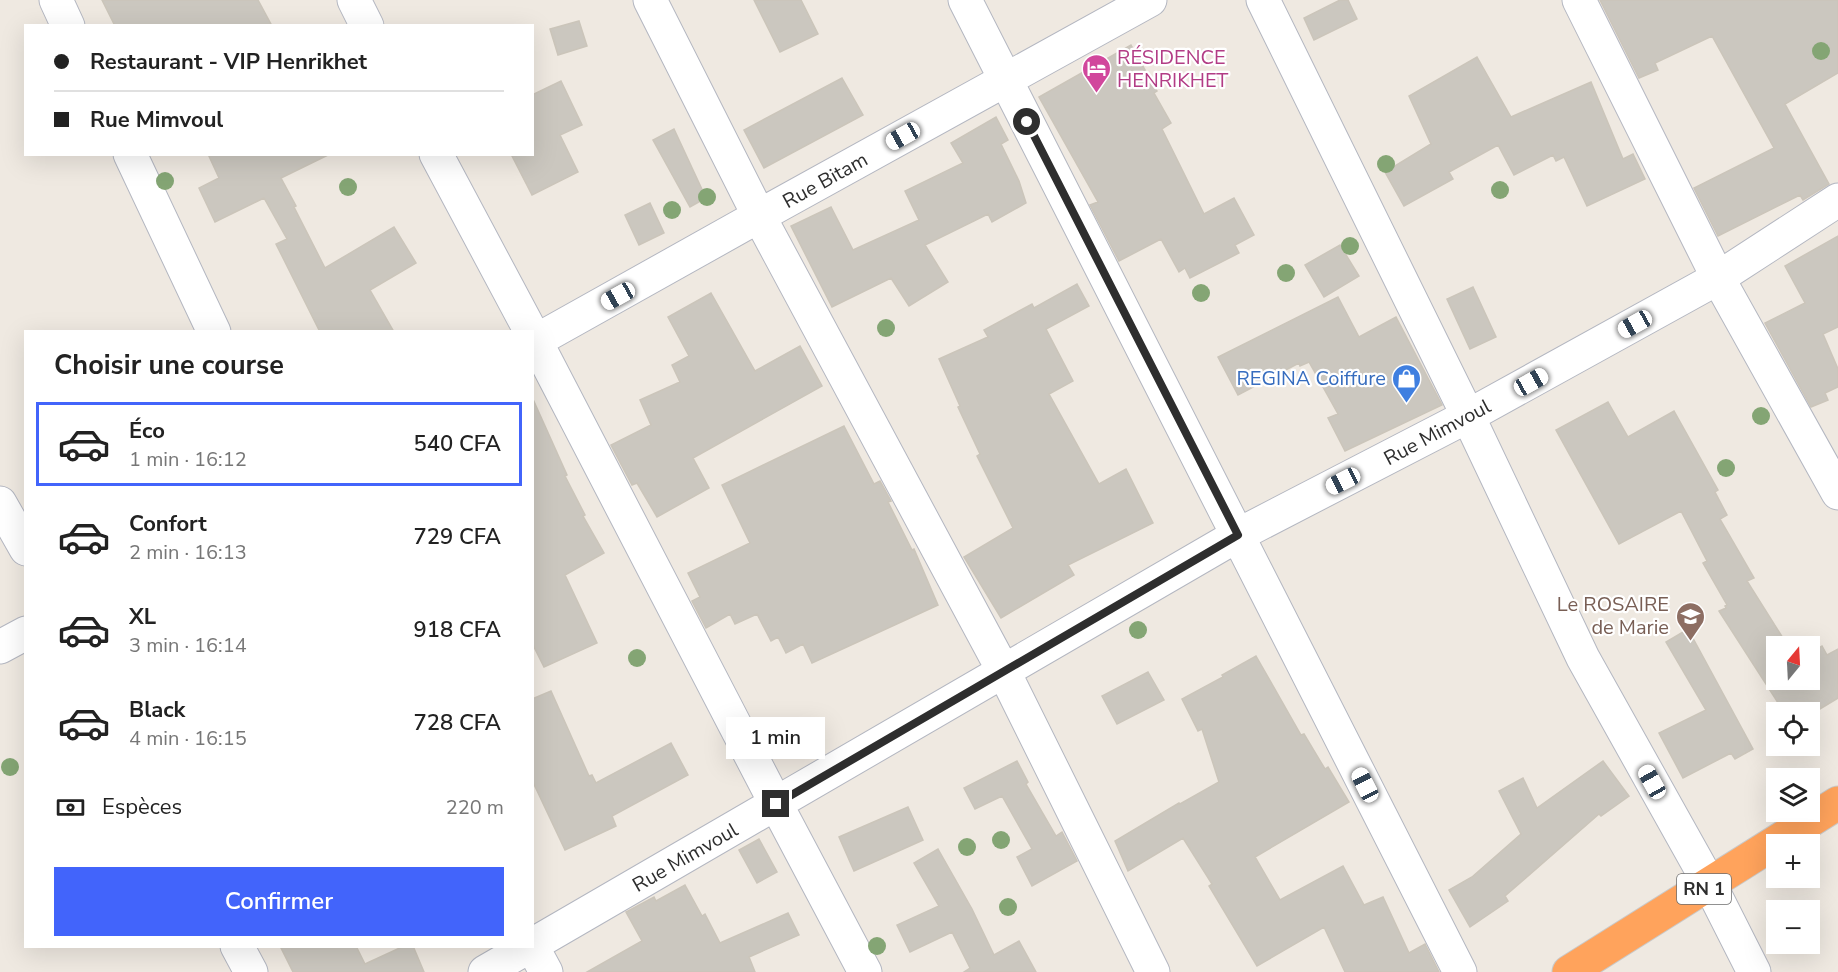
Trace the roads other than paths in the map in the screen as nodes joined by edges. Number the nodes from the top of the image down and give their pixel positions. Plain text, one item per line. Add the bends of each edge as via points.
1 (56, 0) edge
2 (354, 0) edge
3 (650, 0) edge
4 (965, 0) edge
5 (1150, 0) edge
6 (1263, 0) edge
7 (1579, 0) edge
8 (67, 24) edge
9 (366, 24) edge
10 (1006, 80) junction
11 (131, 156) edge
12 (437, 156) edge
13 (1838, 200) edge
14 (759, 216) junction
15 (1718, 278) junction
16 (213, 330) edge
17 (529, 330) edge
18 (534, 336) edge
19 (534, 339) edge
20 (1468, 416) junction
21 (1838, 493) edge
22 (0, 503) edge
23 (1238, 535) junction
24 (24, 545) edge
25 (24, 634) edge
26 (0, 647) edge
27 (1004, 672) junction
28 (1838, 803) edge
29 (776, 804) junction
30 (1710, 885) junction
31 (534, 945) edge
32 (238, 948) edge
33 (528, 948) edge
34 (533, 948) edge
35 (251, 972) edge
36 (485, 972) edge
37 (546, 972) edge
38 (865, 972) edge
39 (1154, 972) edge
40 (1460, 972) edge
41 (1569, 972) edge
42 (1754, 972) edge

1 - 8 street
2 - 9 street
3 - 14 street
4 - 10 street
5 - 10 street, Rue Bitam
6 - 20 street
7 - 15 street
10 - 14 street, Rue Bitam
10 - 23 street
11 - 16 street
12 - 17 street
13 - 15 street, Rue Mimvoul
14 - 18 street, Rue Bitam
14 - 27 street
15 - 20 street, Rue Mimvoul
15 - 21 street
19 - 29 street
20 - 23 street, Rue Mimvoul
20 - 30 street via 1583,658
22 - 24 street
23 - 27 street, Rue Mimvoul
23 - 40 street
25 - 26 street
27 - 29 street, Rue Mimvoul
27 - 39 street
28 - 30 highway, RN 1
29 - 31 street, Rue Mimvoul
29 - 38 street
30 - 41 highway, RN 1
30 - 42 street
32 - 35 street
33 - 36 street, Rue Mimvoul
34 - 37 street

